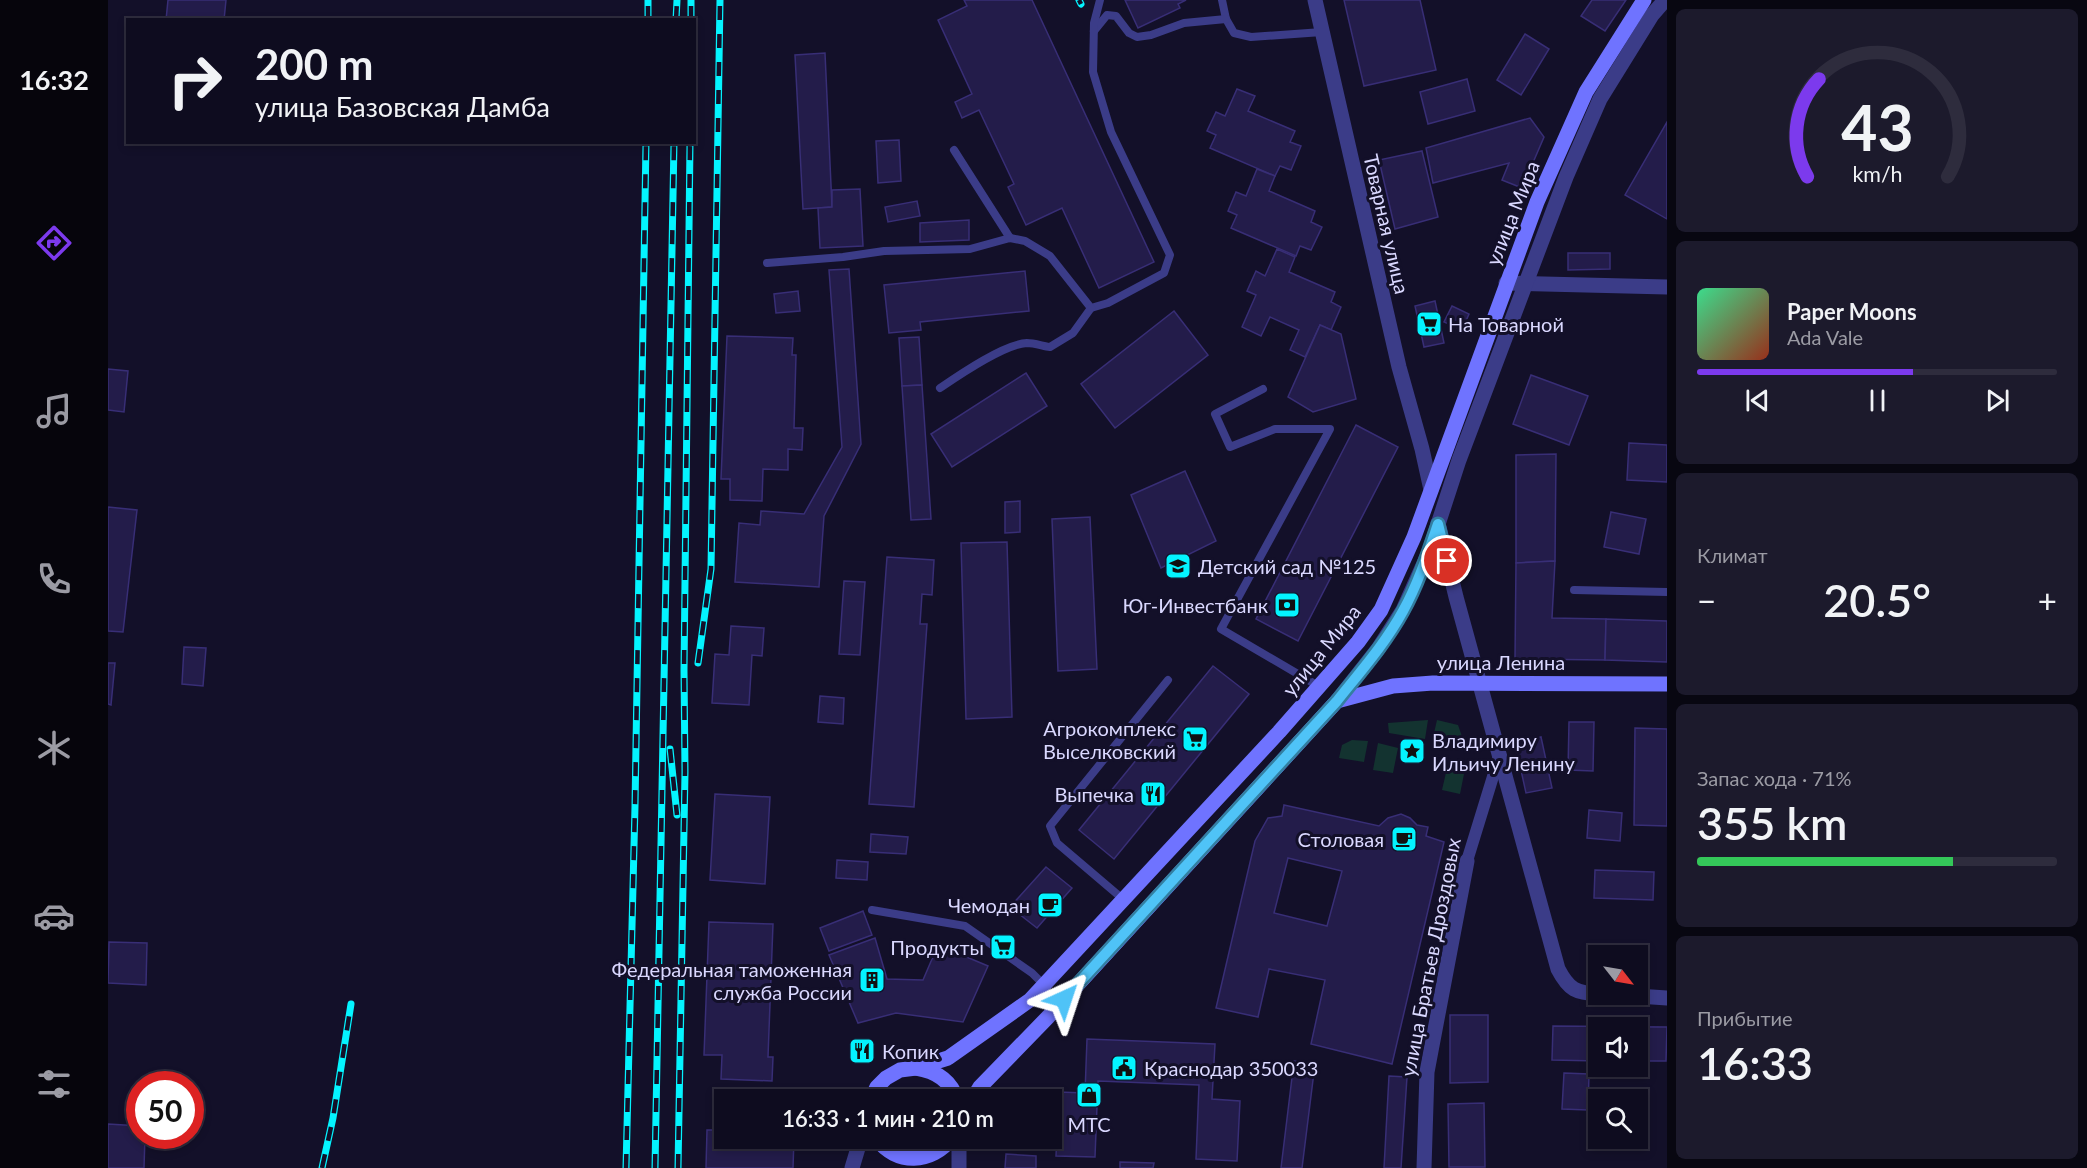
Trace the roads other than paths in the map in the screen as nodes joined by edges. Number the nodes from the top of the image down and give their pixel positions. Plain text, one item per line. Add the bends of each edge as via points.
1 (1100, 0) edge
2 (1222, 0) edge
3 (1315, 0) edge
4 (1644, 0) edge
5 (1665, 0) edge
6 (1226, 19) junction
7 (1094, 31) junction
8 (1322, 32) junction
9 (954, 150) dead end
10 (1010, 238) junction
11 (767, 263) dead end
12 (1506, 283) junction
13 (1524, 284) junction
14 (1667, 286) edge
15 (1092, 308) junction
16 (940, 388) dead end
17 (1263, 389) dead end
18 (1431, 490) junction
19 (1438, 524) junction
20 (1574, 590) dead end
21 (1667, 592) edge
22 (1168, 680) dead end
23 (1480, 682) junction
24 (1667, 684) edge
25 (1320, 687) junction
26 (1337, 701) junction
27 (1499, 757) junction
28 (1467, 861) joint
29 (1124, 900) junction
30 (872, 910) dead end
31 (1044, 985) junction
32 (1588, 992) edge
33 (1648, 997) edge
34 (1667, 998) edge
35 (916, 1068) junction
36 (876, 1089) edge
37 (952, 1089) edge
38 (979, 1089) edge
39 (858, 1149) edge
40 (886, 1149) edge
41 (943, 1149) edge
42 (959, 1149) edge
43 (852, 1168) edge
44 (959, 1168) edge
45 (1424, 1168) edge

1 - 7 lane
2 - 6 lane
3 - 8 street, Товарная улица
4 - 12 main road, улица Мира via 1586,92 1537,201
5 - 13 street, улица Мира via 1600,99
6 - 7 lane via 1184,23 1137,37 1116,16 1107,15
6 - 8 lane via 1234,33 1251,37
7 - 15 lane via 1093,72 1111,132 1170,255 1164,273
8 - 18 street, Товарная улица
9 - 10 lane
10 - 11 lane via 970,249 884,251
10 - 15 lane via 1025,241 1050,256
12 - 13 street
12 - 18 main road, улица Мира
13 - 14 street
13 - 19 street, улица Мира
15 - 16 lane via 1073,333 1050,347 1027,343 1011,348
17 - 25 lane via 1215,414 1230,447 1275,429 1330,429 1221,628
18 - 19 street, Товарная улица
18 - 25 main road, улица Мира via 1381,610
19 - 23 street, Товарная улица
19 - 26 street, улица Мира via 1403,610 1378,650
20 - 21 lane
22 - 29 lane via 1050,826 1056,843
23 - 24 main road, улица Ленина
23 - 26 main road, улица Ленина via 1393,686
23 - 27 street, Товарная улица
25 - 29 main road, улица Мира
26 - 38 main road, улица Мира
27 - 28 street, улица Братьев Дроздовых
27 - 32 street, Товарная улица via 1558,969 1572,990
28 - 45 street, улица Братьев Дроздовых via 1426,1071
29 - 31 main road, улица Мира
30 - 31 lane via 965,926
31 - 35 main road, улица Мира via 1030,1000 948,1058
33 - 34 street
35 - 36 main road, улица Мира via 900,1070
35 - 37 main road via 940,1076
39 - 43 street
40 - 41 main road via 902,1158 917,1159
42 - 44 street

